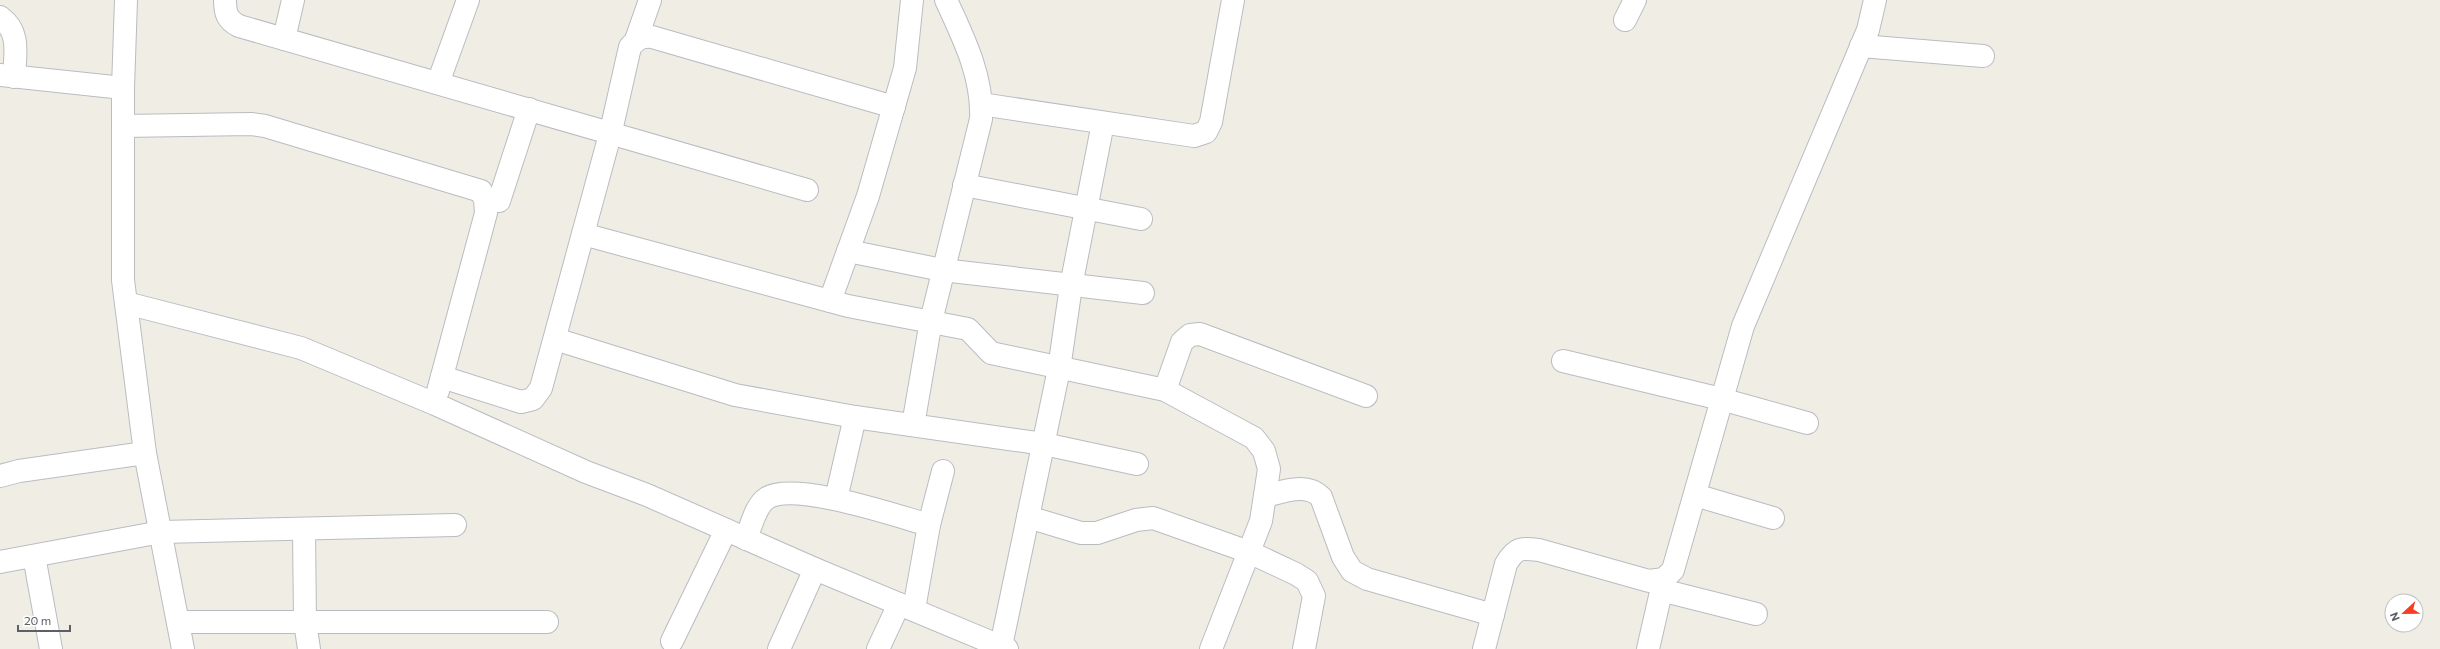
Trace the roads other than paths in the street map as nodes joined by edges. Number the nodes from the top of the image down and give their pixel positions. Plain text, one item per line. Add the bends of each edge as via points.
1 (126, 0) edge
2 (225, 0) edge
3 (292, 0) edge
4 (468, 0) edge
5 (650, 0) edge
6 (912, 0) edge
7 (946, 0) edge
8 (1233, 0) edge
9 (1636, 0) edge
10 (1875, 0) edge
11 (0, 17) edge
12 (1625, 20) dead end
13 (284, 39) junction
14 (636, 40) junction
15 (1861, 46) junction
16 (1983, 56) dead end
17 (7, 76) edge
18 (438, 83) junction
19 (123, 88) junction
20 (981, 104) junction
21 (894, 107) junction
22 (529, 109) junction
23 (1103, 124) junction
24 (123, 126) junction
25 (611, 132) junction
26 (964, 186) junction
27 (807, 190) dead end
28 (499, 201) dead end
29 (1086, 208) junction
30 (1141, 219) dead end
31 (583, 234) junction
32 (848, 251) junction
33 (942, 270) junction
34 (1071, 286) junction
35 (1143, 293) dead end
36 (830, 301) junction
37 (126, 303) junction
38 (931, 321) junction
39 (555, 339) junction
40 (1563, 361) dead end
41 (1059, 369) junction
42 (442, 377) junction
43 (1165, 390) junction
44 (1366, 396) dead end
45 (1721, 399) junction
46 (434, 404) junction
47 (855, 417) junction
48 (1807, 423) dead end
49 (913, 426) junction
50 (1044, 444) junction
51 (145, 453) junction
52 (1137, 464) dead end
53 (943, 471) dead end
54 (0, 476) edge
55 (1695, 495) junction
56 (1265, 496) junction
57 (836, 499) junction
58 (1028, 517) junction
59 (1773, 518) dead end
60 (455, 525) dead end
61 (929, 525) junction
62 (304, 529) junction
63 (726, 530) junction
64 (161, 532) junction
65 (746, 539) junction
66 (1249, 552) junction
67 (34, 556) junction
68 (0, 562) edge
69 (815, 569) junction
70 (1663, 585) junction
71 (906, 606) junction
72 (1756, 614) dead end
73 (1493, 615) junction
74 (178, 622) junction
75 (305, 622) junction
76 (547, 622) dead end
77 (672, 641) dead end
78 (1004, 647) edge
79 (51, 649) edge
80 (183, 649) edge
81 (309, 649) edge
82 (779, 649) edge
83 (878, 649) edge
84 (1212, 649) edge
85 (1304, 649) edge
86 (1484, 649) edge
87 (1648, 649) edge

1 - 19 street
2 - 13 street via 225,12 231,22
3 - 13 street
4 - 18 street
5 - 14 street
6 - 21 street via 905,68
7 - 20 street via 968,47
8 - 23 street via 1212,122 1206,132 1194,136
9 - 12 street
10 - 15 street via 1868,30
11 - 17 street via 12,27 16,38
13 - 18 street
14 - 21 street via 643,36 652,37
14 - 25 street via 630,47
15 - 16 street
15 - 45 street via 1743,326
17 - 19 street
18 - 22 street
19 - 24 street
20 - 23 street
20 - 26 street via 981,119
21 - 32 street via 868,196
22 - 25 street
22 - 28 street
23 - 29 street
24 - 37 street via 123,280
24 - 42 street via 265,126 481,191 486,213
25 - 27 street
25 - 31 street
26 - 29 street
26 - 33 street
29 - 30 street
29 - 34 street
31 - 36 street
31 - 39 street
32 - 33 street
32 - 36 street
33 - 34 street
33 - 38 street
34 - 35 street
34 - 41 street
36 - 38 street
37 - 46 street via 302,348
37 - 51 street
38 - 41 street via 968,329 991,353
38 - 49 street
39 - 42 street via 541,388 533,399 521,402
39 - 47 street via 716,391
40 - 45 street
41 - 43 street
41 - 50 street
42 - 46 street
43 - 44 street via 1182,342 1190,335 1200,334
43 - 56 street via 1254,438 1264,451 1269,469
45 - 48 street
45 - 55 street
46 - 63 street via 586,472 647,495
47 - 49 street
47 - 57 street
49 - 50 street
50 - 52 street
50 - 58 street
51 - 54 street
51 - 64 street
53 - 61 street
55 - 59 street
55 - 70 street via 1674,570
56 - 66 street via 1261,521
56 - 73 street via 1305,488 1314,490 1321,497 1343,557 1352,571 1367,579
57 - 61 street
57 - 65 street via 822,495 768,498 760,505
58 - 66 street via 1081,533 1098,533 1136,520 1154,518
58 - 78 street
60 - 62 street
61 - 71 street
62 - 64 street
62 - 75 street
63 - 65 street
63 - 77 street
64 - 67 street
64 - 74 street
65 - 69 street
66 - 84 street
66 - 85 street via 1307,581 1314,596
67 - 68 street
67 - 79 street
69 - 71 street
69 - 82 street
70 - 72 street
70 - 73 street via 1539,550 1523,548 1513,552 1506,564
70 - 87 street
71 - 78 street
71 - 83 street
73 - 86 street
74 - 75 street
74 - 80 street
75 - 76 street
75 - 81 street

